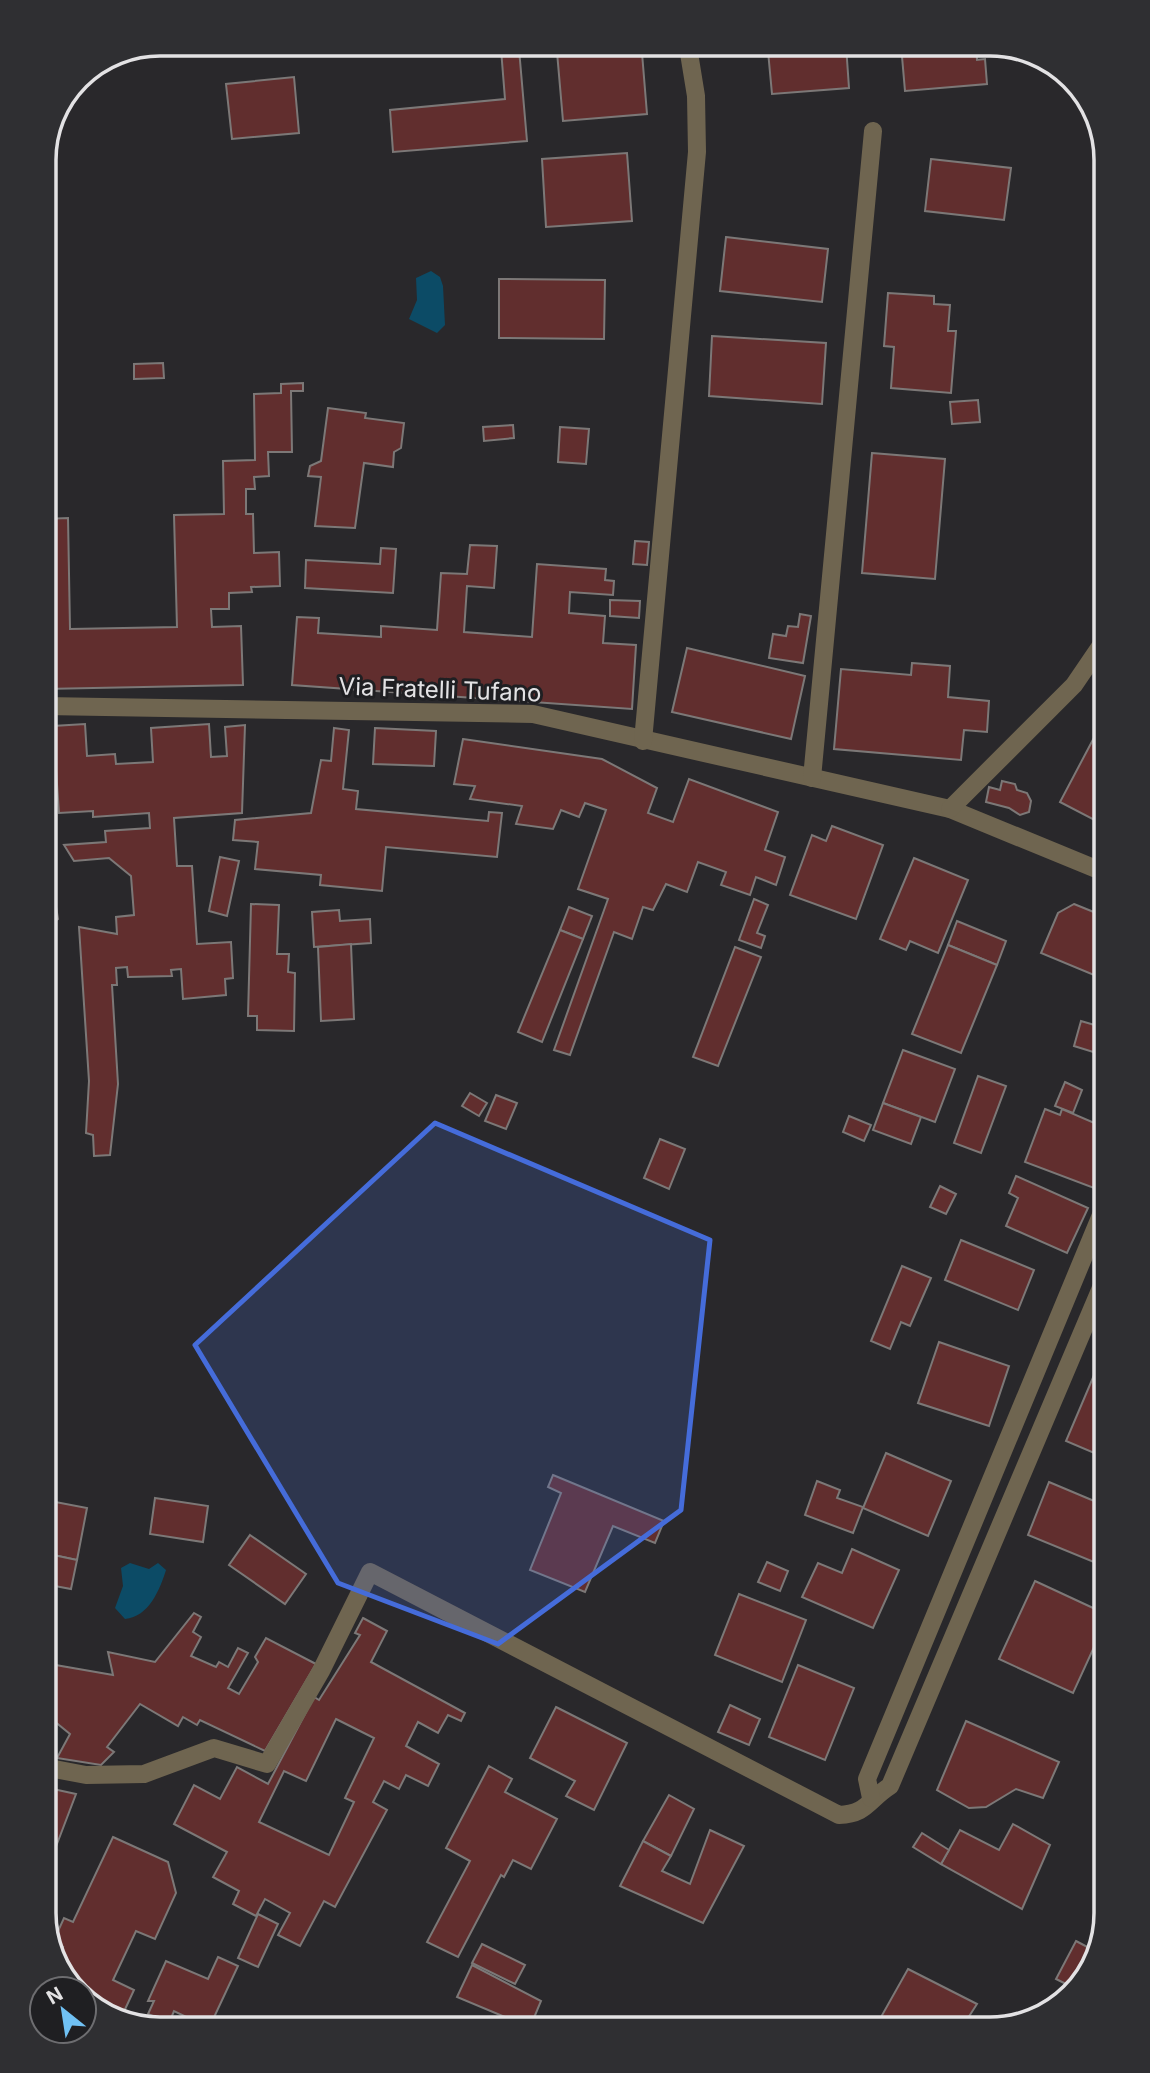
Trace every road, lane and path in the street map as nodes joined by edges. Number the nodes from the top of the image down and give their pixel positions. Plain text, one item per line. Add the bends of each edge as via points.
1 (689, 56) edge
2 (873, 131) dead end
3 (1094, 656) edge
4 (56, 706) edge
5 (643, 741) junction
6 (812, 778) junction
7 (950, 809) junction
8 (1094, 868) edge
9 (1094, 1232) edge
10 (1094, 1304) edge
11 (56, 1769) edge
12 (871, 1798) junction

1 - 5 street via 697,152
2 - 6 street
3 - 7 street via 1074,685
4 - 5 street, Via Fratelli Tufano via 533,714
5 - 6 street, Via Fratelli Tufano
6 - 7 street, Via Fratelli Tufano
7 - 8 street, Via Fratelli Tufano
9 - 12 street via 867,1779
10 - 12 street via 890,1786
11 - 12 street via 86,1775 144,1774 214,1748 267,1764 321,1671 370,1572 839,1815 865,1810

